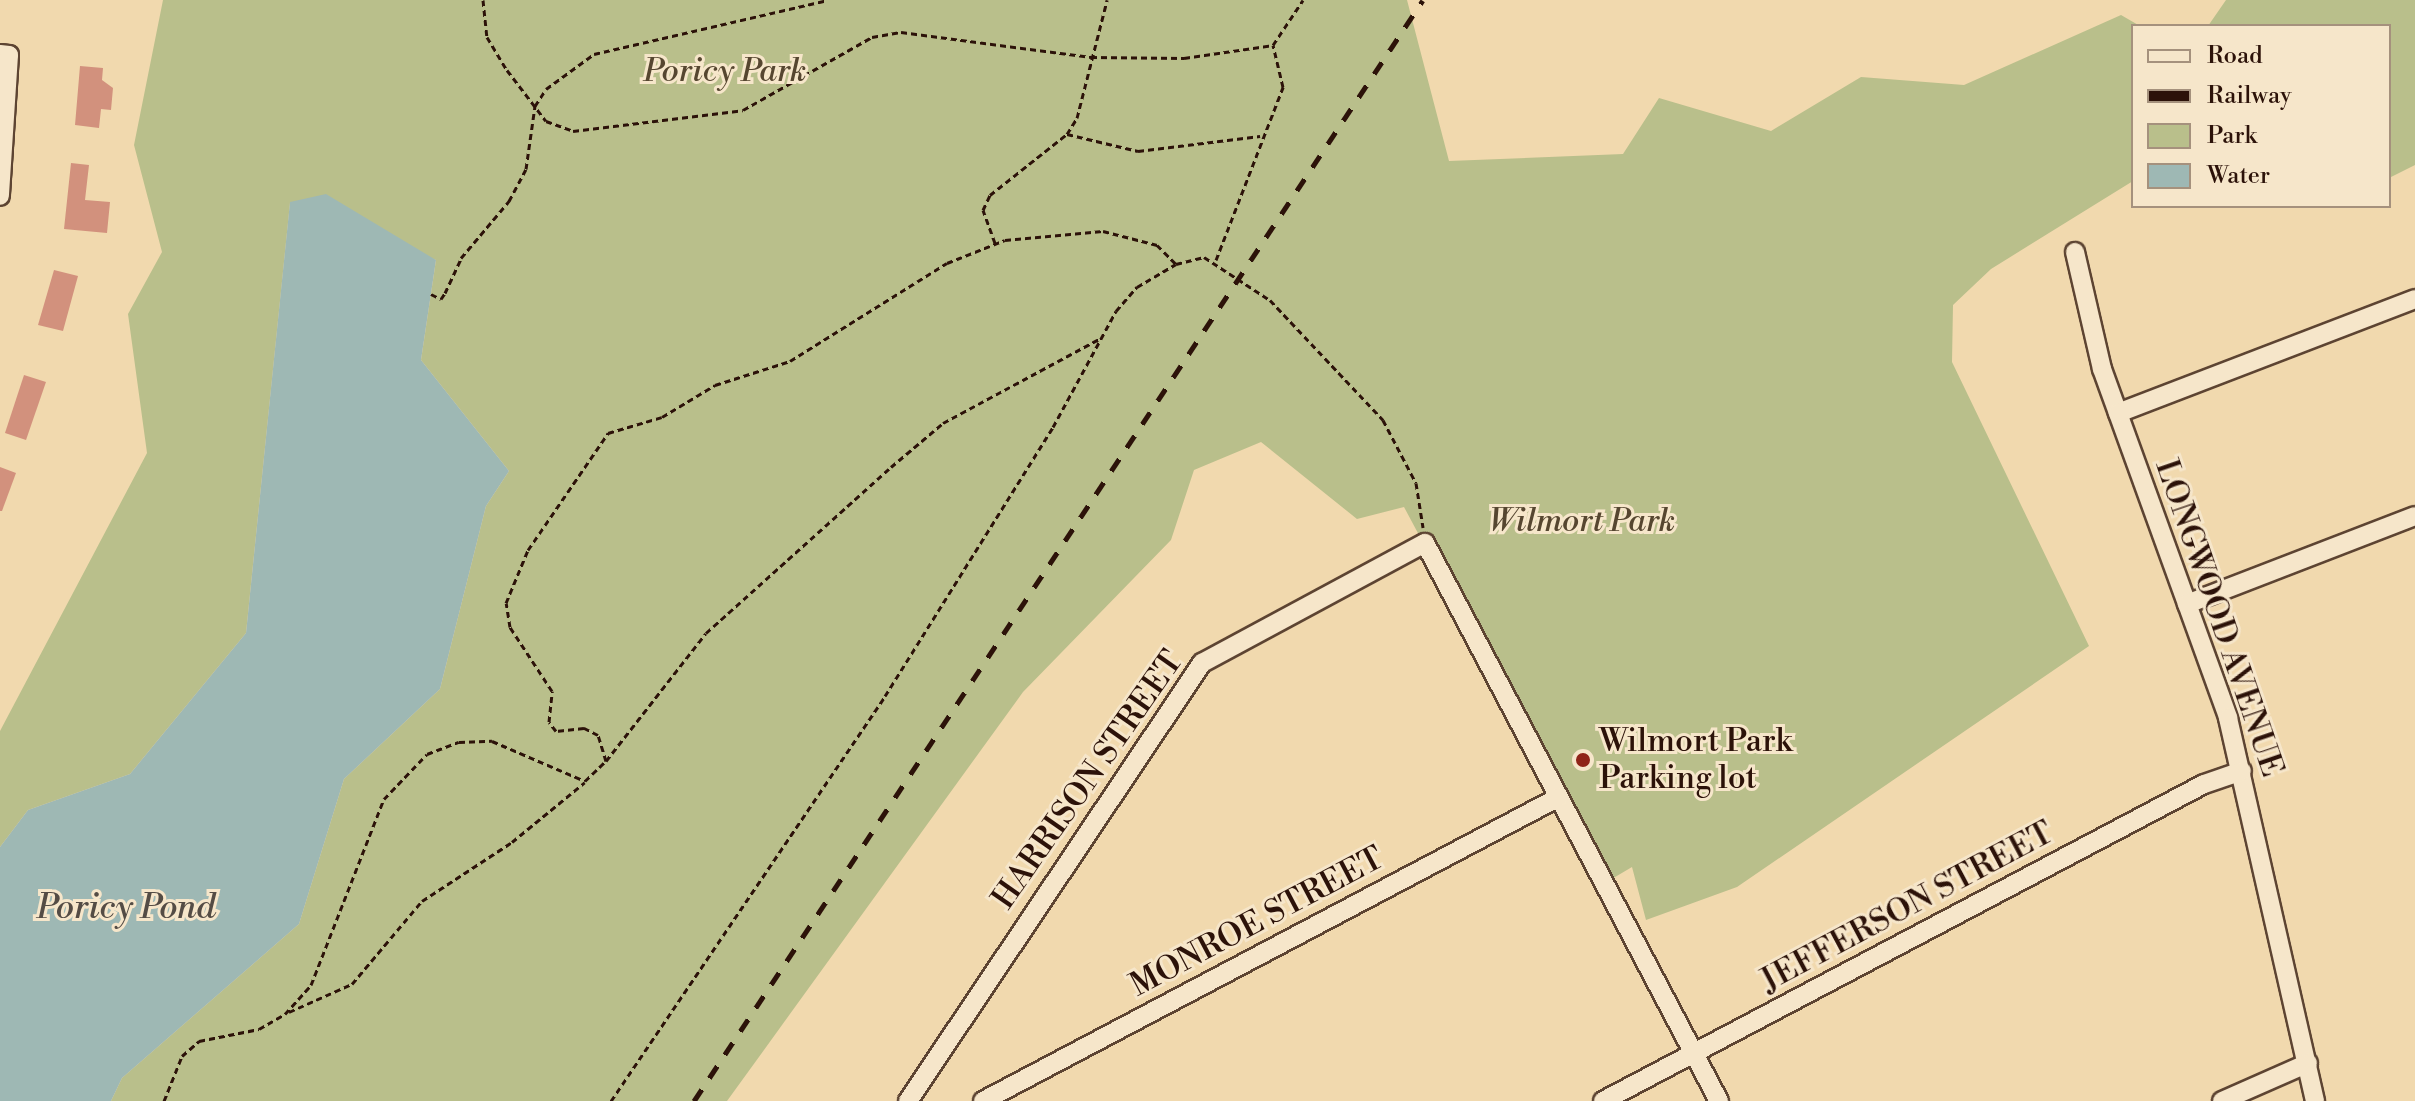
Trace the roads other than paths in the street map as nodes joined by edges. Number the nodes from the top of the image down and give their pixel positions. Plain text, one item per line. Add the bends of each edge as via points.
1 (0, 54) edge
2 (0, 196) edge
3 (2075, 252) dead end
4 (2415, 299) edge
5 (2118, 413) junction
6 (2415, 516) edge
7 (2187, 604) junction
8 (2242, 771) junction
9 (1559, 797) junction
10 (1694, 1053) junction
11 (2308, 1063) junction
12 (908, 1101) edge
13 (983, 1101) edge
14 (1603, 1101) edge
15 (1719, 1101) edge
16 (2222, 1101) edge
17 (2315, 1101) edge

1 - 2 street via 9,55 9,68
3 - 5 street, LONGWOOD AVENUE via 2084,309
4 - 5 street
5 - 7 street, LONGWOOD AVENUE
6 - 7 street
7 - 8 street, LONGWOOD AVENUE
8 - 10 street, JEFFERSON STREET via 2204,784
8 - 11 street, LONGWOOD AVENUE
9 - 10 street
9 - 12 street, HARRISON STREET via 1425,543 1202,663
9 - 13 street, MONROE STREET
10 - 14 street, JEFFERSON STREET
10 - 15 street
11 - 16 street
11 - 17 street, LONGWOOD AVENUE

